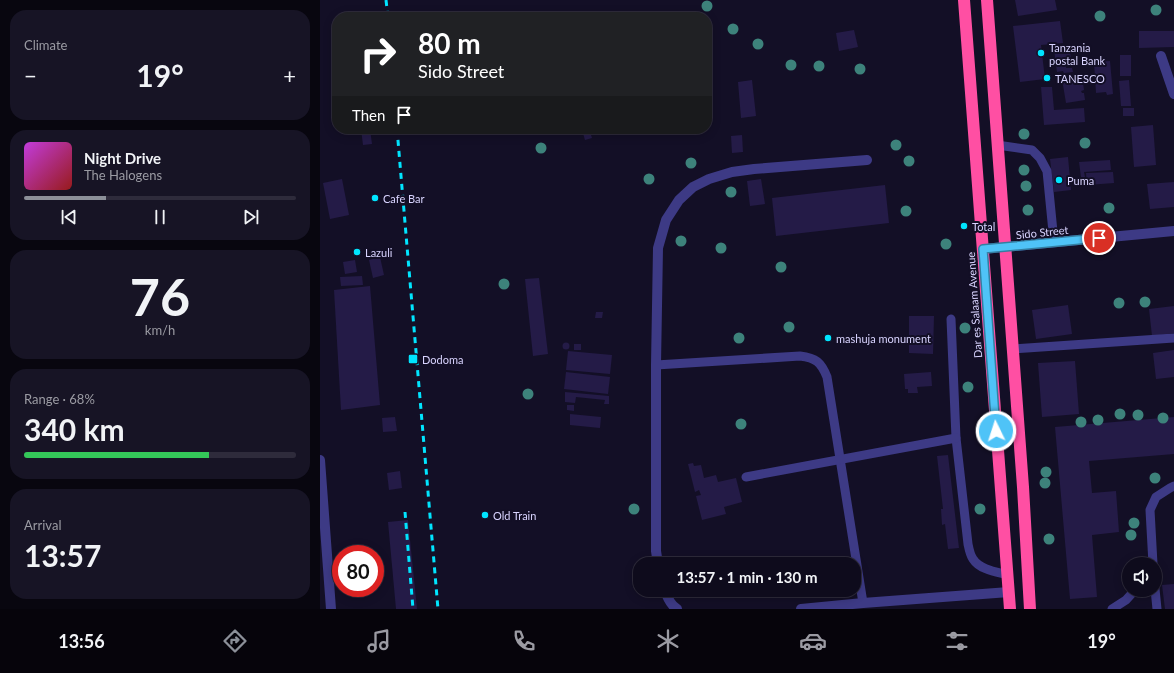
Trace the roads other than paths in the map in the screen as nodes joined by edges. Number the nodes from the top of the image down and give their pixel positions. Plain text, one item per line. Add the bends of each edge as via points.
1 (964, 0) edge
2 (986, 0) edge
3 (1161, 56) dead end
4 (1174, 94) edge
5 (997, 145) junction
6 (867, 160) dead end
7 (1174, 231) edge
8 (1054, 242) junction
9 (1005, 247) junction
10 (983, 249) junction
11 (951, 319) dead end
12 (1174, 338) edge
13 (1013, 350) junction
14 (656, 365) junction
15 (956, 438) junction
16 (320, 460) edge
17 (839, 460) junction
18 (746, 477) dead end
19 (1174, 486) edge
20 (657, 557) edge
21 (1153, 557) edge
22 (1008, 575) junction
23 (1009, 592) junction
24 (668, 597) edge
25 (1129, 597) edge
26 (1156, 597) edge
27 (863, 603) junction
28 (331, 609) edge
29 (677, 609) edge
30 (801, 609) edge
31 (1010, 609) edge
32 (1030, 609) edge
33 (1112, 609) edge
34 (1157, 609) edge

1 - 10 highway, Dar es Salaam Avenue
2 - 5 highway
3 - 4 street
5 - 8 lane via 1032,150 1040,158 1047,171
5 - 9 highway
6 - 14 street via 732,172 693,187 678,200 666,220 658,248
7 - 8 street, Sido Street
8 - 9 street, Sido Street
9 - 10 street, Sido Street
9 - 13 highway
10 - 22 highway, Dar es Salaam Avenue
11 - 15 lane
12 - 13 lane
13 - 32 highway
14 - 17 lane via 810,357 822,366 827,377
14 - 20 street
15 - 17 lane
15 - 22 lane via 968,544 973,559 978,565
16 - 28 street
17 - 18 lane
17 - 27 lane
19 - 21 lane via 1156,497 1150,510
22 - 23 highway, Dar es Salaam Avenue
23 - 27 street
23 - 31 highway, Dar es Salaam Avenue
24 - 29 street
25 - 33 lane
26 - 34 lane
27 - 30 street

